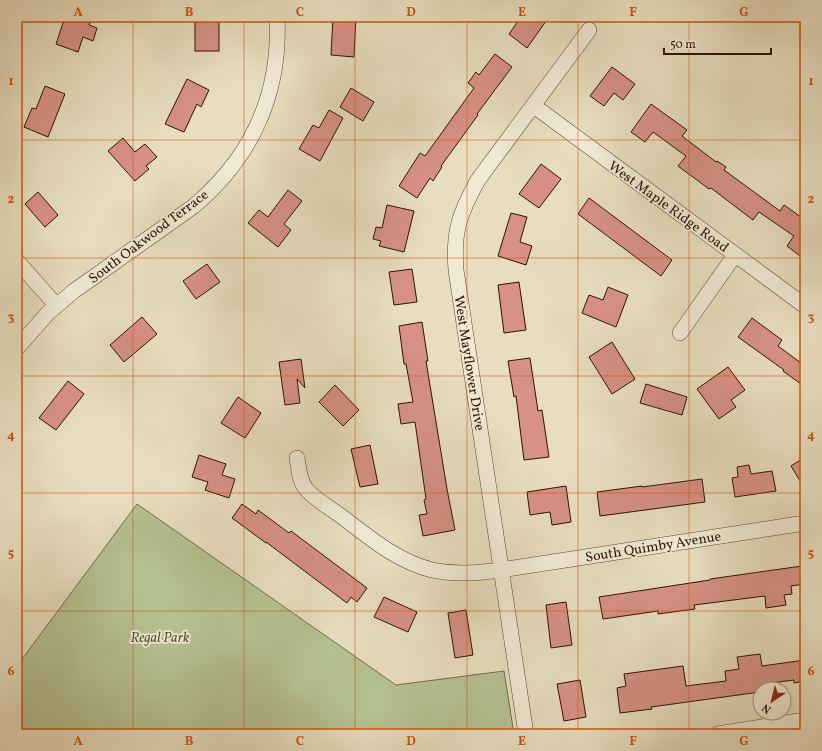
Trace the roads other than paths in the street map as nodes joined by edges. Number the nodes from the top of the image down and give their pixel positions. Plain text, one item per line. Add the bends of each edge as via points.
1 (277, 17) edge
2 (589, 30) dead end
3 (534, 106) junction
4 (735, 255) junction
5 (17, 261) edge
6 (56, 305) junction
7 (805, 306) edge
8 (680, 333) dead end
9 (17, 348) edge
10 (297, 458) dead end
11 (805, 523) edge
12 (501, 570) junction
13 (805, 720) edge
14 (526, 734) edge
15 (718, 734) edge

1 - 6 street, South Oakwood Terrace via 276,59 271,88 256,128 236,161 194,206
2 - 3 street, West Mayflower Drive
3 - 4 street, West Maple Ridge Road
3 - 12 street, West Mayflower Drive via 478,180 460,216 455,237 456,270
4 - 7 street, West Maple Ridge Road
4 - 8 street
5 - 6 street
6 - 9 street, South Oakwood Terrace
10 - 12 street, South Quimby Avenue via 306,490 409,563 451,574
11 - 12 street, South Quimby Avenue
12 - 14 street, West Mayflower Drive
13 - 15 street

